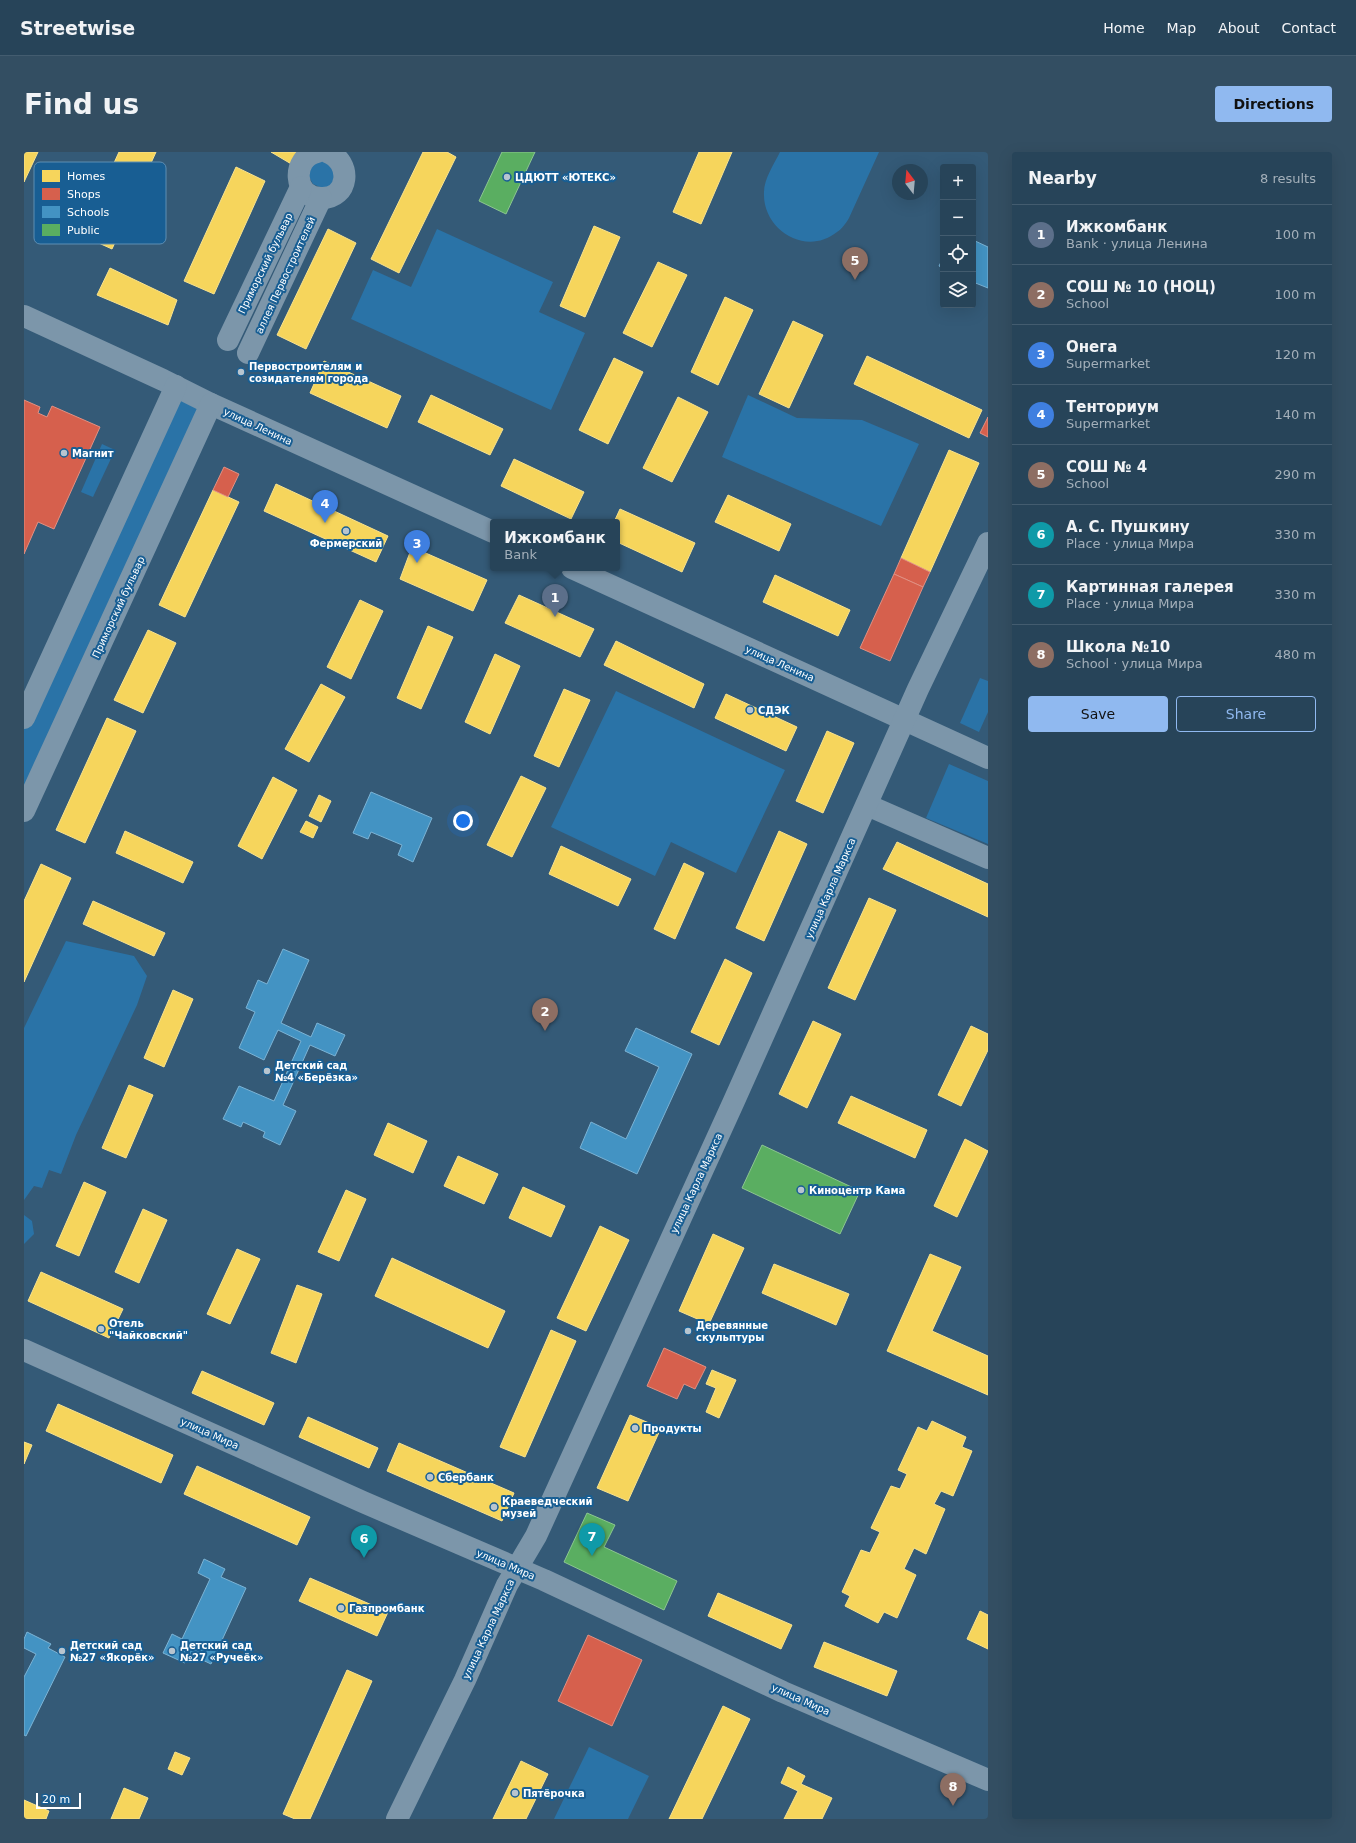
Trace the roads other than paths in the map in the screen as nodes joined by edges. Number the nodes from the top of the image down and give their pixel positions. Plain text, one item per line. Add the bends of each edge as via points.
1 (315, 152) edge
2 (335, 154) edge
3 (301, 187) junction
4 (321, 198) junction
5 (24, 316) edge
6 (228, 340) dead end
7 (248, 352) dead end
8 (176, 386) junction
9 (211, 404) junction
10 (490, 531) edge
11 (988, 543) edge
12 (579, 571) edge
13 (24, 718) edge
14 (905, 719) junction
15 (988, 758) edge
16 (868, 805) junction
17 (24, 811) edge
18 (988, 858) edge
19 (24, 1350) edge
20 (517, 1569) junction
21 (988, 1780) edge
22 (397, 1819) edge

1 - 3 street, Приморский бульвар via 303,160 300,166 298,173
2 - 4 street via 342,163 345,174 342,186 333,195
3 - 4 street via 310,195
3 - 6 street, Приморский бульвар
4 - 7 street, аллея Первостроителей
5 - 8 street, улица Ленина
8 - 9 street, улица Ленина
8 - 13 street
9 - 10 street, улица Ленина
9 - 17 street, Приморский бульвар
11 - 14 street, улица Карла Маркса
12 - 14 street, улица Ленина
14 - 15 street, улица Ленина
14 - 16 street, улица Карла Маркса
16 - 18 street
16 - 20 street, улица Карла Маркса via 536,1536
19 - 20 street, улица Мира
20 - 21 street, улица Мира via 784,1692
20 - 22 street, улица Карла Маркса via 507,1585 465,1680

